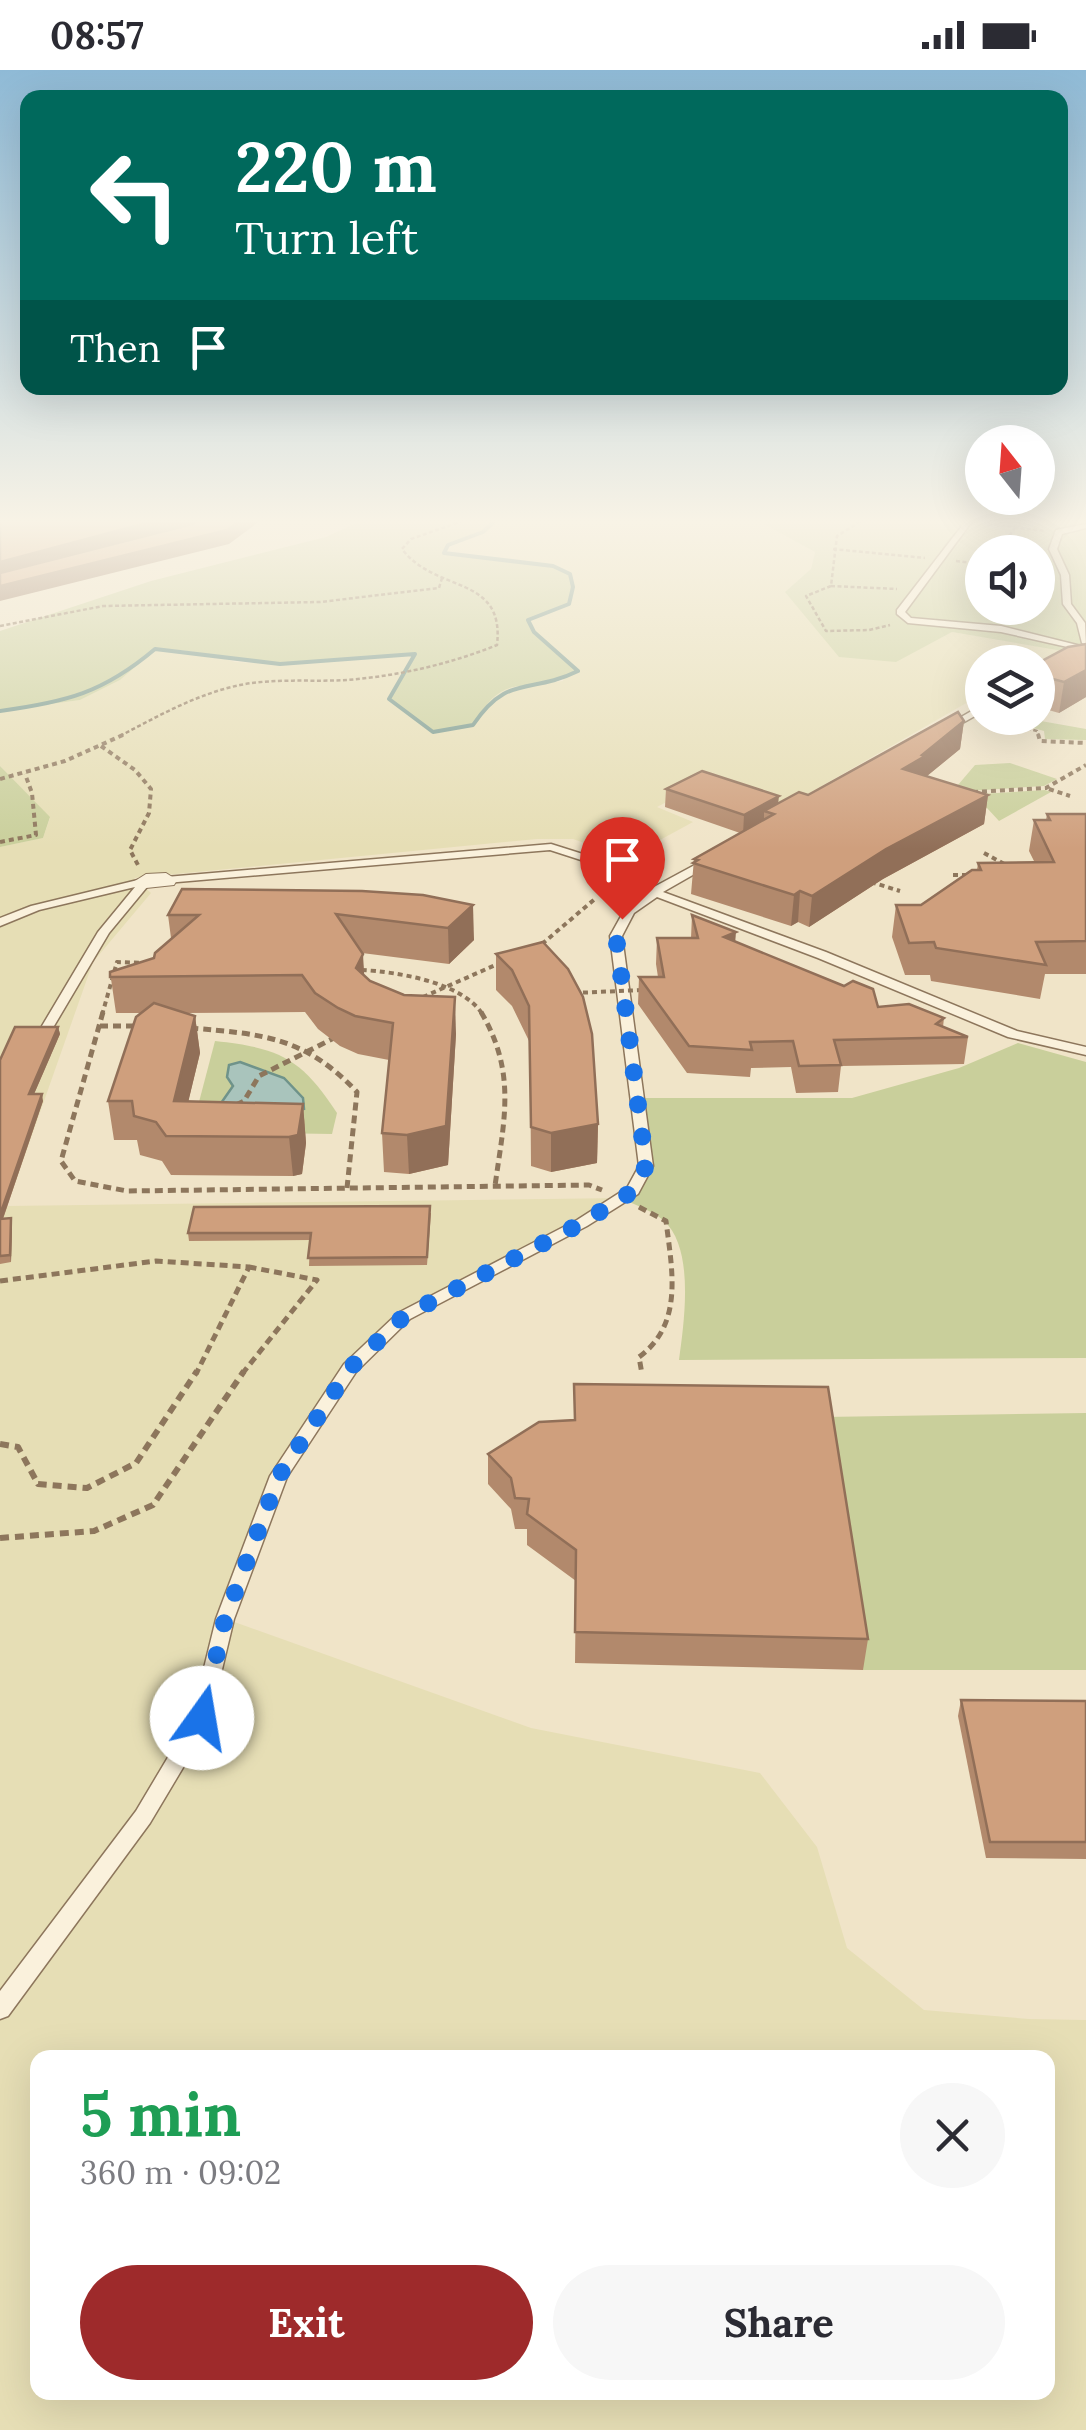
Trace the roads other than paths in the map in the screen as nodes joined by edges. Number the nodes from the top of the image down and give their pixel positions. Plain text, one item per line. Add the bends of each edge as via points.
1 (992, 628) edge
2 (1084, 649) edge
3 (1065, 657) edge
4 (965, 717) edge
5 (939, 732) edge
6 (721, 854) edge
7 (156, 881) junction
8 (655, 893) junction
9 (0, 922) edge
10 (48, 1026) edge
11 (1086, 1051) edge
12 (0, 2009) edge

1 - 2 lane
2 - 3 lane
4 - 5 lane
6 - 8 lane
7 - 8 lane via 551,847
7 - 9 lane
7 - 10 lane via 104,932
8 - 11 lane via 1013,1034
8 - 12 lane via 628,911 616,936 646,1166 633,1191 404,1316 350,1368 279,1476 225,1619 202,1718 143,1816

